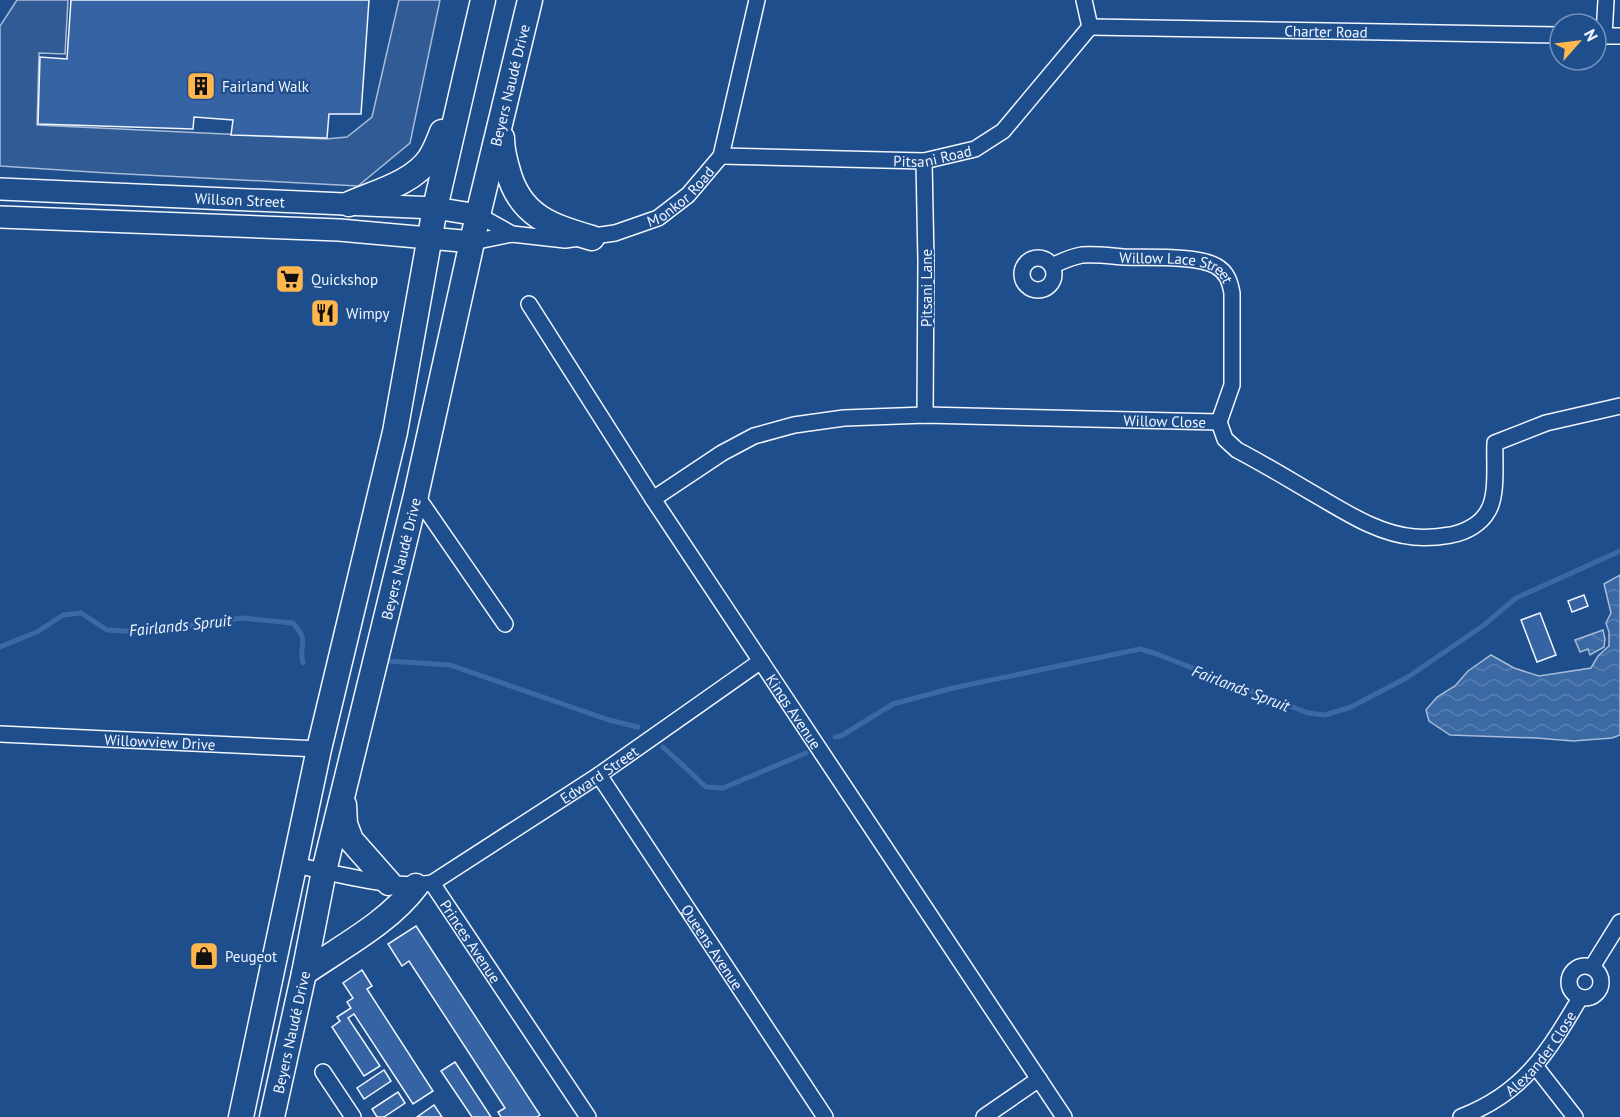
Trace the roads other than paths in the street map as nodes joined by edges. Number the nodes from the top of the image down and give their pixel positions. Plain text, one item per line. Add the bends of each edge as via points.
1 (483, 0) edge
2 (530, 0) edge
3 (757, 0) edge
4 (1084, 0) edge
5 (476, 26) junction
6 (1090, 27) junction
7 (1548, 35) edge
8 (503, 115) junction
9 (721, 156) junction
10 (924, 161) junction
11 (0, 189) edge
12 (349, 204) junction
13 (435, 208) junction
14 (478, 215) junction
15 (0, 217) edge
16 (512, 234) junction
17 (592, 238) junction
18 (429, 240) junction
19 (472, 242) junction
20 (1052, 266) dead end
21 (529, 304) dead end
22 (1620, 406) edge
23 (925, 415) junction
24 (1219, 422) junction
25 (416, 495) junction
26 (653, 499) junction
27 (505, 624) dead end
28 (761, 660) junction
29 (0, 734) edge
30 (319, 749) junction
31 (599, 775) junction
32 (343, 797) junction
33 (296, 865) junction
34 (324, 871) junction
35 (389, 883) junction
36 (424, 884) junction
37 (1620, 922) edge
38 (1592, 967) junction
39 (304, 973) junction
40 (1580, 998) junction
41 (1536, 1067) junction
42 (323, 1072) dead end
43 (1039, 1079) junction
44 (241, 1117) edge
45 (272, 1117) edge
46 (353, 1117) edge
47 (588, 1117) edge
48 (825, 1117) edge
49 (984, 1117) edge
50 (1064, 1117) edge
51 (1461, 1117) edge
52 (1575, 1117) edge

1 - 5 main road, Beyers Naudé Drive
2 - 8 main road, Beyers Naudé Drive
3 - 9 street, Monkor Road
4 - 6 street
5 - 12 main road via 444,129 431,157 405,180
5 - 13 main road, Beyers Naudé Drive
6 - 7 street, Charter Road
6 - 10 street, Pitsani Road via 1003,131 975,149
8 - 14 main road, Beyers Naudé Drive
8 - 17 main road via 505,162 521,201 557,228
9 - 10 street, Pitsani Road
9 - 17 street, Monkor Road via 688,195 658,218
10 - 23 street, Pitsani Lane
11 - 12 street, Willson Street
12 - 13 street, Willson Street
13 - 14 street, Willson Street
13 - 18 main road, Beyers Naudé Drive
14 - 16 street, Monkor Road
14 - 19 main road, Beyers Naudé Drive
15 - 18 street, Willson Street via 339,230
16 - 17 street, Monkor Road via 566,240
16 - 19 street, Monkor Road
18 - 19 street, Willson Street
18 - 30 main road, Beyers Naudé Drive via 395,432
19 - 25 main road, Beyers Naudé Drive
20 - 24 street, Willow Lace Street via 1086,255 1197,261 1224,272 1232,293 1232,386
21 - 26 street, Kings Avenue
22 - 24 street, Willow Close via 1546,423 1495,443 1490,510 1472,528 1440,537 1401,535 1357,519 1237,450 1225,439
23 - 24 street, Willow Close
23 - 26 street, Willow Close via 844,417 771,431 738,444
25 - 27 street
25 - 32 main road, Beyers Naudé Drive
26 - 28 street, Kings Avenue
28 - 31 street, Edward Street
28 - 43 street, Kings Avenue
29 - 30 street, Willowview Drive
30 - 33 main road, Beyers Naudé Drive
31 - 36 street, Edward Street
31 - 48 street, Queens Avenue
32 - 34 main road, Beyers Naudé Drive
32 - 35 main road via 351,840
33 - 34 street
33 - 44 main road, Beyers Naudé Drive
34 - 35 street
34 - 39 main road, Beyers Naudé Drive
35 - 36 street
36 - 39 main road via 386,918
36 - 47 street, Princes Avenue
37 - 38 street
38 - 40 street via 1601,977 1600,990 1589,998
38 - 40 street via 1579,967 1570,976 1570,990
39 - 45 main road, Beyers Naudé Drive
40 - 41 street, Alexander Close
41 - 51 street, Alexander Close via 1488,1106
41 - 52 street
42 - 46 street
43 - 49 street
43 - 50 street, Kings Avenue

